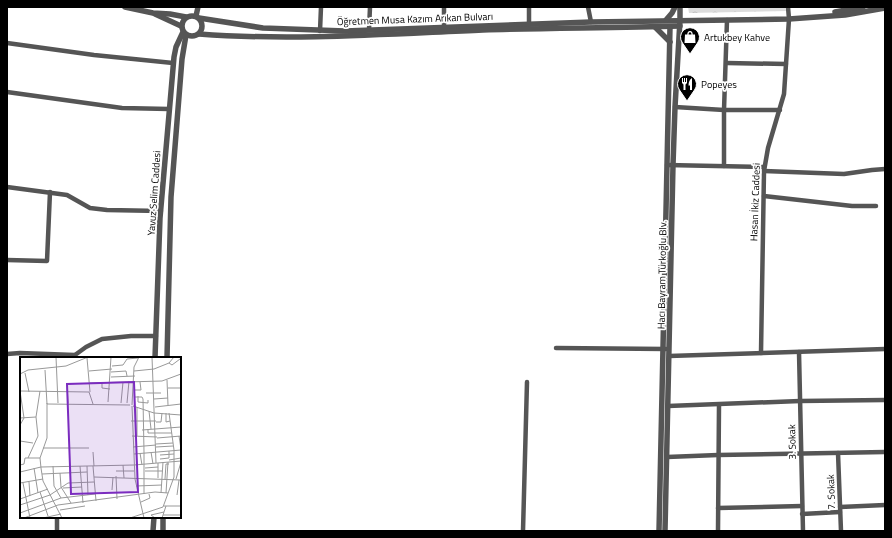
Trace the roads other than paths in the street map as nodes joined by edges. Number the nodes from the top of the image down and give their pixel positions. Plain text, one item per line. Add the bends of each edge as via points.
1 (125, 7) edge
2 (198, 7) edge
3 (321, 7) edge
4 (370, 7) edge
5 (444, 7) edge
6 (529, 7) edge
7 (588, 7) edge
8 (675, 7) edge
9 (680, 7) edge
10 (788, 7) edge
11 (863, 7) edge
12 (885, 8) edge
13 (845, 11) edge
14 (153, 13) junction
15 (186, 17) junction
16 (197, 17) junction
17 (789, 19) junction
18 (666, 20) junction
19 (727, 20) junction
20 (680, 23) junction
21 (529, 24) junction
22 (591, 25) junction
23 (181, 26) junction
24 (655, 27) junction
25 (670, 27) junction
26 (444, 28) junction
27 (320, 30) junction
28 (369, 33) junction
29 (185, 34) junction
30 (199, 34) junction
31 (670, 42) junction
32 (7, 43) edge
33 (726, 63) junction
34 (173, 64) junction
35 (786, 64) junction
36 (7, 92) edge
37 (675, 107) junction
38 (169, 109) junction
39 (724, 110) junction
40 (780, 110) junction
41 (670, 165) junction
42 (724, 166) junction
43 (764, 169) junction
44 (885, 169) edge
45 (7, 187) edge
46 (50, 192) junction
47 (764, 196) junction
48 (876, 206) dead end
49 (161, 211) junction
50 (7, 260) edge
51 (167, 335) junction
52 (156, 336) junction
53 (556, 348) dead end
54 (666, 349) junction
55 (885, 349) edge
56 (799, 352) junction
57 (761, 353) junction
58 (7, 354) edge
59 (669, 356) junction
60 (74, 357) edge
61 (155, 357) edge
62 (166, 357) edge
63 (527, 382) dead end
64 (885, 400) edge
65 (800, 401) junction
66 (719, 405) junction
67 (668, 406) junction
68 (885, 452) edge
69 (838, 453) junction
70 (801, 454) junction
71 (718, 455) junction
72 (667, 457) junction
73 (885, 505) edge
74 (802, 506) junction
75 (718, 508) junction
76 (840, 510) junction
77 (802, 514) junction
78 (57, 518) edge
79 (154, 518) edge
80 (163, 518) edge
81 (57, 531) edge
82 (153, 531) edge
83 (163, 531) edge
84 (523, 531) edge
85 (658, 531) edge
86 (665, 531) edge
87 (718, 531) edge
88 (803, 531) edge
89 (841, 531) edge

1 - 14 street
2 - 16 street
3 - 27 street
4 - 28 street
5 - 26 street
6 - 21 street
7 - 22 street
8 - 18 street
9 - 20 street, Hacı Bayram Türkoğlu Blv.
10 - 17 street, Hasan İkiz Caddesi
11 - 13 street
12 - 13 street
13 - 17 street
14 - 15 street
14 - 23 street
15 - 16 street
15 - 23 street
16 - 27 street, Öğretmen Musa Kazım Arıkan Bulvarı via 263,28
16 - 30 street via 202,28
17 - 19 street
17 - 35 street, Hasan İkiz Caddesi
18 - 20 street, Öğretmen Musa Kazım Arıkan Bulvarı
18 - 22 street, Öğretmen Musa Kazım Arıkan Bulvarı
19 - 20 street
19 - 33 street
20 - 25 street, Öğretmen Musa Kazım Arıkan Bulvarı
20 - 37 street, Hacı Bayram Türkoğlu Blv.
21 - 22 street, Öğretmen Musa Kazım Arıkan Bulvarı
21 - 26 street, Öğretmen Musa Kazım Arıkan Bulvarı
22 - 24 street, Öğretmen Musa Kazım Arıkan Bulvarı
22 - 28 street, Öğretmen Musa Kazım Arıkan Bulvarı
23 - 29 street
24 - 25 street, Öğretmen Musa Kazım Arıkan Bulvarı
24 - 31 street
25 - 31 street, Hacı Bayram Türkoğlu Blv.
26 - 28 street, Öğretmen Musa Kazım Arıkan Bulvarı
27 - 28 street, Öğretmen Musa Kazım Arıkan Bulvarı
28 - 30 street, Öğretmen Musa Kazım Arıkan Bulvarı via 296,37
29 - 30 street
29 - 34 street, Yavuz Selim Caddesi via 176,48
29 - 51 street, Yavuz Selim Caddesi via 171,197
31 - 41 street, Hacı Bayram Türkoğlu Blv.
32 - 34 street
33 - 35 street
33 - 39 street
34 - 38 street, Yavuz Selim Caddesi
35 - 40 street, Hasan İkiz Caddesi
36 - 38 street via 122,108
37 - 39 street
37 - 41 street, Hacı Bayram Türkoğlu Blv.
38 - 49 street, Yavuz Selim Caddesi
39 - 40 street
39 - 42 street
40 - 43 street, Hasan İkiz Caddesi
41 - 42 street
41 - 54 street, Hacı Bayram Türkoğlu Blv.
42 - 43 street
43 - 44 street via 844,174
43 - 47 street, Hasan İkiz Caddesi
45 - 46 street
46 - 49 street via 67,194 90,208
46 - 50 street via 47,261
47 - 48 street via 852,206
47 - 57 street, Hasan İkiz Caddesi
49 - 52 street, Yavuz Selim Caddesi
51 - 52 street
51 - 62 street, Yavuz Selim Caddesi
52 - 60 street via 102,339
52 - 61 street, Yavuz Selim Caddesi
53 - 54 street
54 - 59 street, Hacı Bayram Türkoğlu Blv.
54 - 85 street, Hacı Bayram Türkoğlu Blv.
55 - 56 street
56 - 57 street
56 - 65 street, 3. Sokak
57 - 59 street
58 - 60 street
59 - 67 street, Hacı Bayram Türkoğlu Blv.
63 - 84 street
64 - 65 street
65 - 66 street
65 - 70 street, 3. Sokak
66 - 67 street
66 - 71 street
67 - 72 street, Hacı Bayram Türkoğlu Blv.
68 - 69 street
69 - 70 street
69 - 76 street, 7. Sokak
70 - 71 street
70 - 74 street, 3. Sokak
71 - 72 street
71 - 75 street
72 - 86 street, Hacı Bayram Türkoğlu Blv.
73 - 76 street
74 - 75 street
74 - 77 street, 3. Sokak
75 - 87 street
76 - 77 street
76 - 89 street, 7. Sokak
77 - 88 street, 3. Sokak
78 - 81 street
79 - 82 street
80 - 83 street

